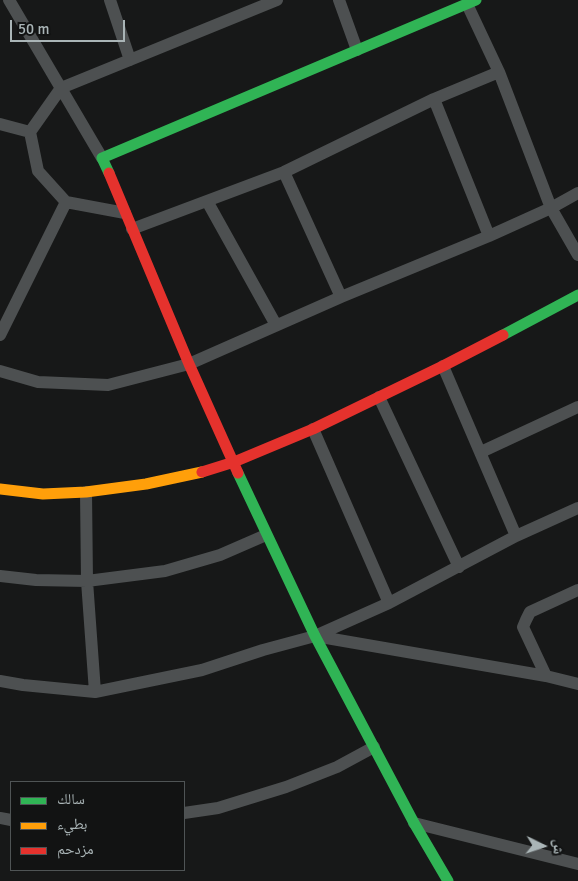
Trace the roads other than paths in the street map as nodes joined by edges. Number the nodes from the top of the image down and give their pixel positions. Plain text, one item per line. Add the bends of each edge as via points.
1 (110, 0) edge
2 (277, 0) edge
3 (339, 0) edge
4 (13, 1) edge
5 (472, 2) edge
6 (357, 50) junction
7 (130, 60) junction
8 (498, 72) junction
9 (61, 88) junction
10 (434, 99) junction
11 (0, 124) edge
12 (30, 132) junction
13 (102, 158) junction
14 (284, 172) junction
15 (578, 193) edge
16 (207, 201) junction
17 (66, 202) junction
18 (551, 208) junction
19 (125, 213) junction
20 (132, 229) junction
21 (489, 236) junction
22 (578, 255) edge
23 (578, 295) edge
24 (341, 297) junction
25 (276, 325) junction
26 (0, 335) edge
27 (189, 364) junction
28 (443, 366) junction
29 (0, 371) edge
30 (379, 397) junction
31 (578, 407) edge
32 (313, 429) junction
33 (481, 452) junction
34 (234, 462) junction
35 (0, 489) edge
36 (86, 492) junction
37 (578, 508) edge
38 (266, 535) junction
39 (516, 536) junction
40 (459, 567) junction
41 (0, 576) edge
42 (87, 581) junction
43 (578, 590) edge
44 (389, 603) junction
45 (316, 636) junction
46 (546, 676) junction
47 (0, 681) edge
48 (578, 684) edge
49 (95, 692) junction
50 (374, 747) junction
51 (185, 813) edge
52 (414, 823) junction
53 (578, 864) edge
54 (448, 881) edge

1 - 7 street
2 - 7 street
3 - 6 street
4 - 9 street
5 - 6 street
5 - 8 street
6 - 13 street
7 - 9 street
8 - 10 street
8 - 18 street
9 - 12 street
9 - 13 street
10 - 14 street
10 - 21 street
11 - 12 street
12 - 17 street via 38,171
13 - 19 street
14 - 16 street
14 - 24 street
15 - 18 street
16 - 20 street
16 - 25 street
17 - 19 street
17 - 26 street
18 - 21 street
18 - 22 street
19 - 20 street
20 - 27 street
21 - 24 street
23 - 28 street
24 - 25 street
25 - 27 street
27 - 29 street via 108,385 38,382
27 - 34 street
28 - 30 street
28 - 33 street
30 - 32 street
30 - 40 street
31 - 33 street
32 - 34 street
32 - 44 street
33 - 39 street
34 - 36 street via 146,484
34 - 38 street
35 - 36 street via 43,494
36 - 42 street
37 - 39 street
38 - 42 street via 220,556 165,571
38 - 45 street
39 - 40 street
40 - 44 street
41 - 42 street
42 - 49 street
43 - 46 street via 530,612 523,627
44 - 45 street
45 - 46 street
45 - 49 street via 202,670
45 - 50 street
46 - 48 street
47 - 49 street
50 - 51 street via 337,767 286,787 218,808
50 - 52 street
52 - 53 street
52 - 54 street

